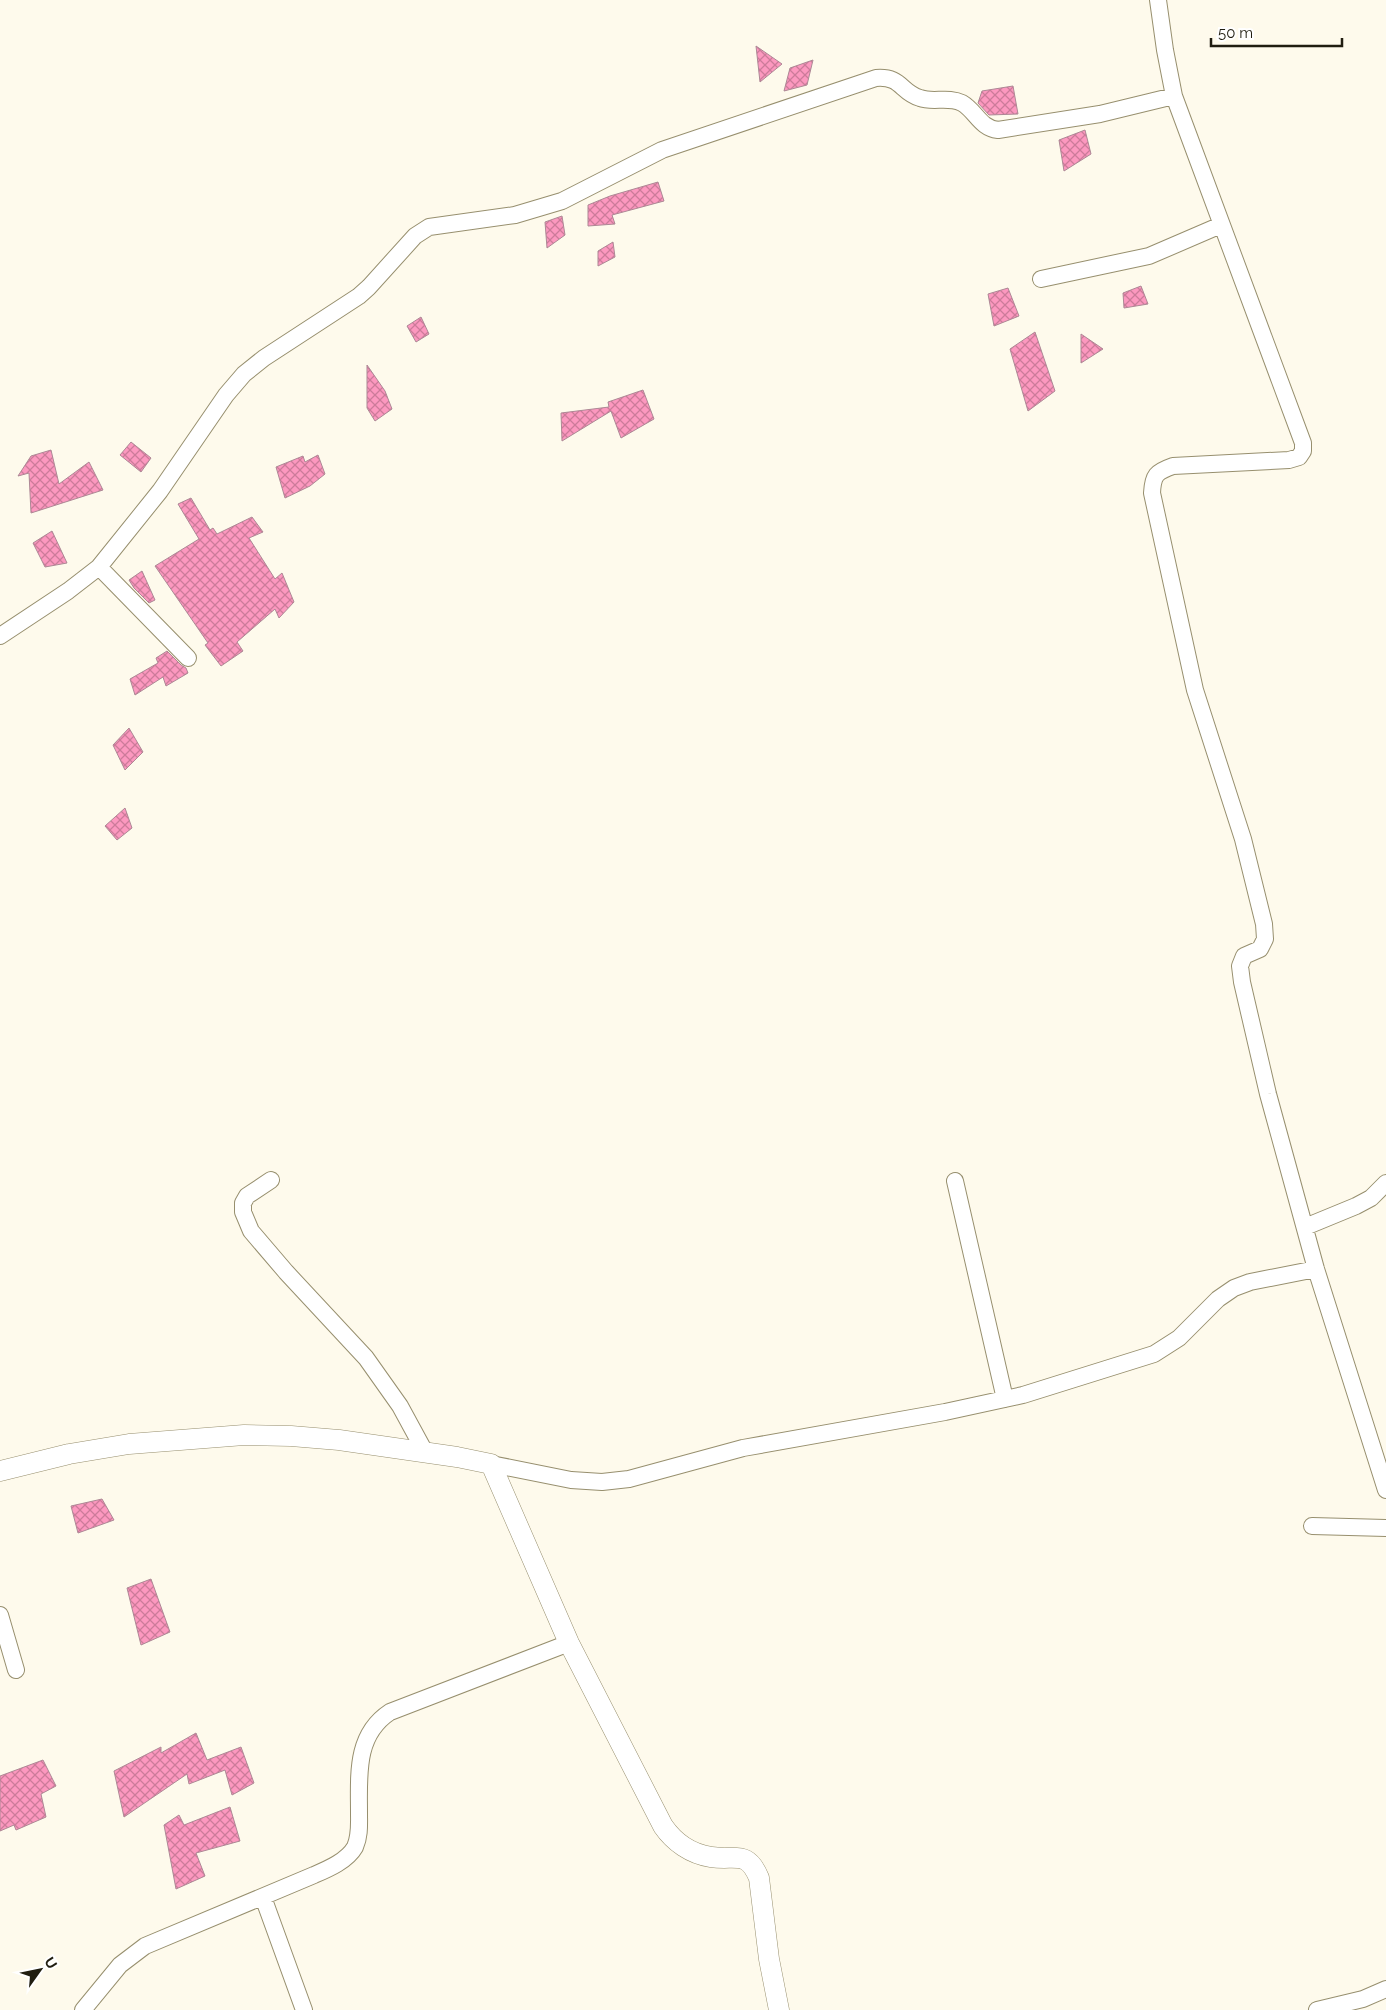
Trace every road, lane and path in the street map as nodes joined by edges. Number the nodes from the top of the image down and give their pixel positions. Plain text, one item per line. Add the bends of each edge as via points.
1 (1158, 0) edge
2 (1174, 96) junction
3 (1221, 225) junction
4 (1041, 280) dead end
5 (99, 567) junction
6 (0, 636) edge
7 (188, 658) dead end
8 (271, 1180) dead end
9 (955, 1181) dead end
10 (1386, 1182) edge
11 (1304, 1227) junction
12 (1316, 1269) junction
13 (1005, 1399) junction
14 (425, 1452) junction
15 (491, 1464) junction
16 (0, 1471) edge
17 (1386, 1490) edge
18 (1312, 1526) dead end
19 (1386, 1528) edge
20 (0, 1615) edge
21 (568, 1643) junction
22 (16, 1670) dead end
23 (263, 1897) junction
24 (1386, 1989) edge
25 (83, 2010) edge
26 (304, 2010) edge
27 (779, 2010) edge
28 (1317, 2010) edge

1 - 2 street
2 - 3 street
2 - 5 street via 1100,114 998,130 984,126 962,104 922,99 893,78 876,78 662,150 562,202 515,215 429,228 415,236 359,296 244,374 160,491
3 - 4 street via 1149,256
3 - 11 street via 1304,451 1299,457 1289,460 1173,466 1160,470 1153,480 1152,493 1195,690 1243,838 1264,924 1265,939 1260,949 1244,956 1240,966 1242,982
5 - 6 street
5 - 7 street
8 - 14 street via 247,1196 243,1203 243,1212 252,1231 371,1364 400,1406
9 - 13 street
10 - 11 street via 1371,1198
11 - 12 street
12 - 13 street via 1234,1288 1218,1299 1179,1338 1154,1354
12 - 17 street
13 - 15 street via 742,1448 629,1479 602,1482 571,1480
14 - 15 street
14 - 16 street via 329,1439 244,1436 129,1444 68,1454
15 - 21 street
18 - 19 street
20 - 22 street
21 - 23 street via 390,1712 378,1720 366,1739 361,1761 358,1834 354,1847 334,1866
21 - 27 street via 669,1835 697,1854 741,1858 754,1867 759,1878
23 - 25 street via 145,1946 120,1965
23 - 26 street
24 - 28 street via 1363,1999

